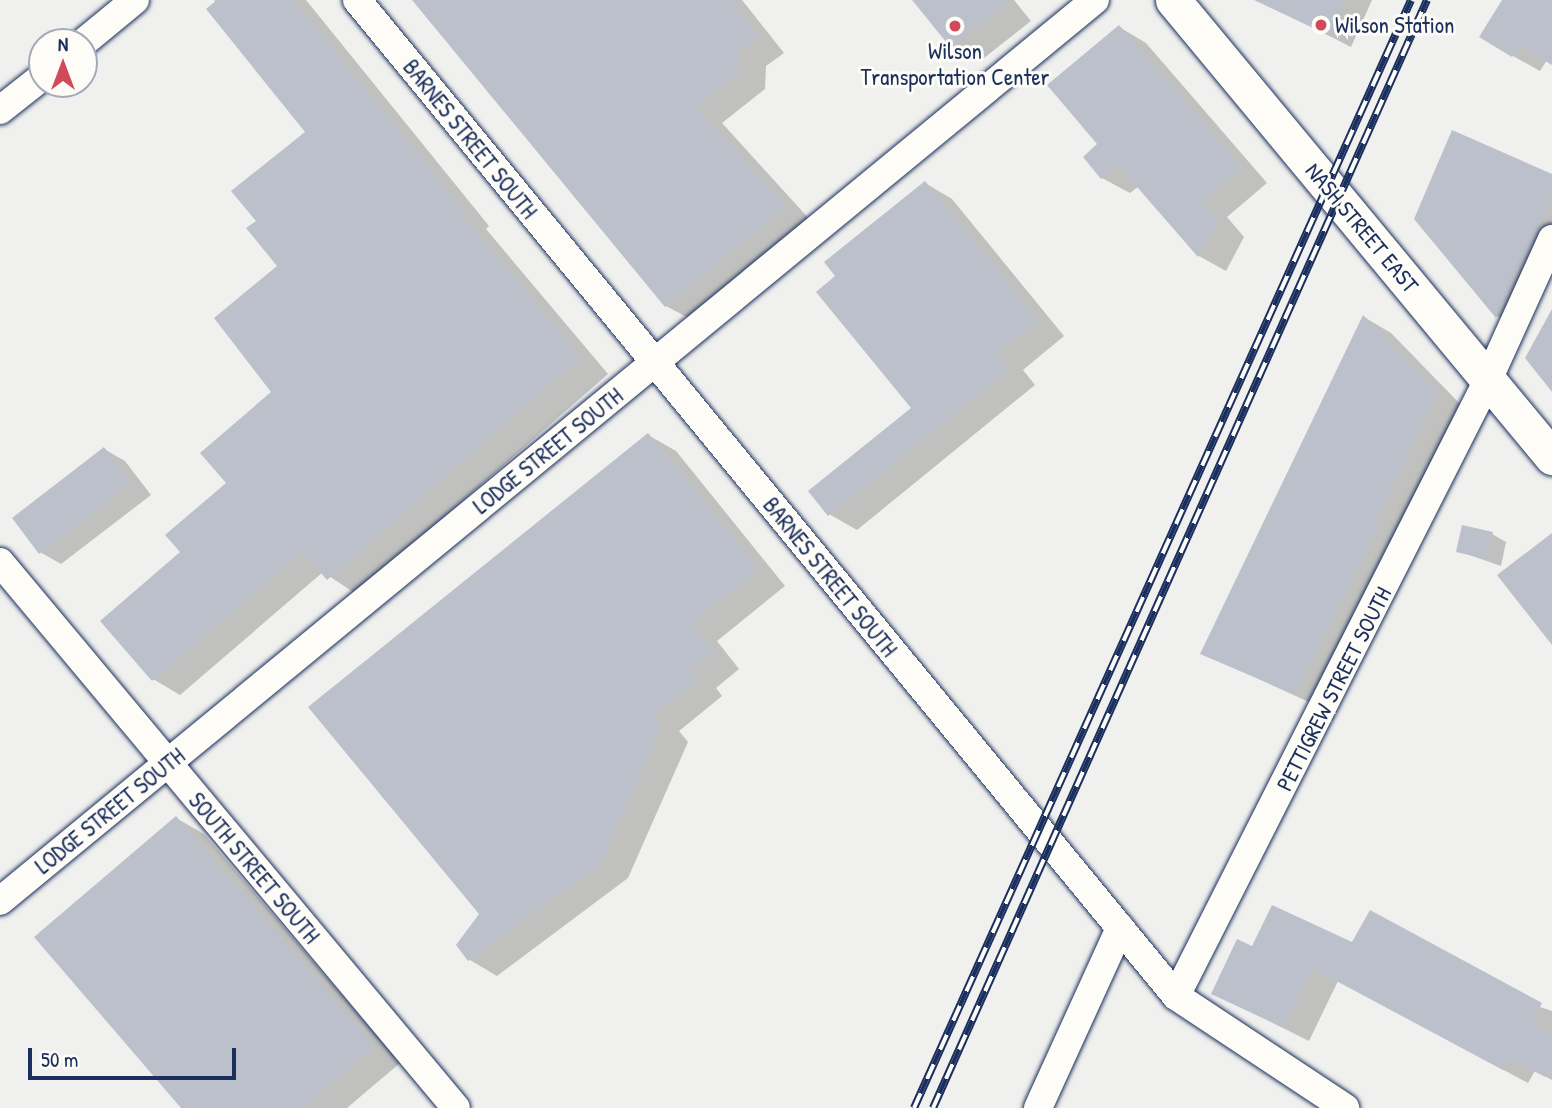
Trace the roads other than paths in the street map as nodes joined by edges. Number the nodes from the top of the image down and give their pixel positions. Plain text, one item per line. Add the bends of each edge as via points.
1 (135, 0) edge
2 (357, 0) edge
3 (1095, 0) edge
4 (1173, 0) edge
5 (98, 30) edge
6 (28, 87) edge
7 (0, 110) edge
8 (1552, 239) edge
9 (1544, 276) edge
10 (654, 363) junction
11 (1488, 380) junction
12 (1552, 457) edge
13 (0, 562) edge
14 (167, 764) junction
15 (0, 901) edge
16 (1120, 928) junction
17 (1176, 996) junction
18 (456, 1108) edge
19 (1038, 1108) edge
20 (1345, 1108) edge

1 - 5 street
2 - 10 street, BARNES STREET SOUTH
3 - 10 street, LODGE STREET SOUTH
4 - 11 main road, NASH STREET EAST
6 - 7 street
8 - 9 street, PETTIGREW STREET SOUTH
9 - 11 street, PETTIGREW STREET SOUTH
10 - 14 street, LODGE STREET SOUTH
10 - 16 street, BARNES STREET SOUTH
11 - 12 main road, NASH STREET EAST
11 - 17 street, PETTIGREW STREET SOUTH
13 - 14 street, SOUTH STREET SOUTH
14 - 15 street, LODGE STREET SOUTH
14 - 18 street, SOUTH STREET SOUTH
16 - 17 street, BARNES STREET SOUTH
16 - 19 street
17 - 20 street, BARNES STREET SOUTH

